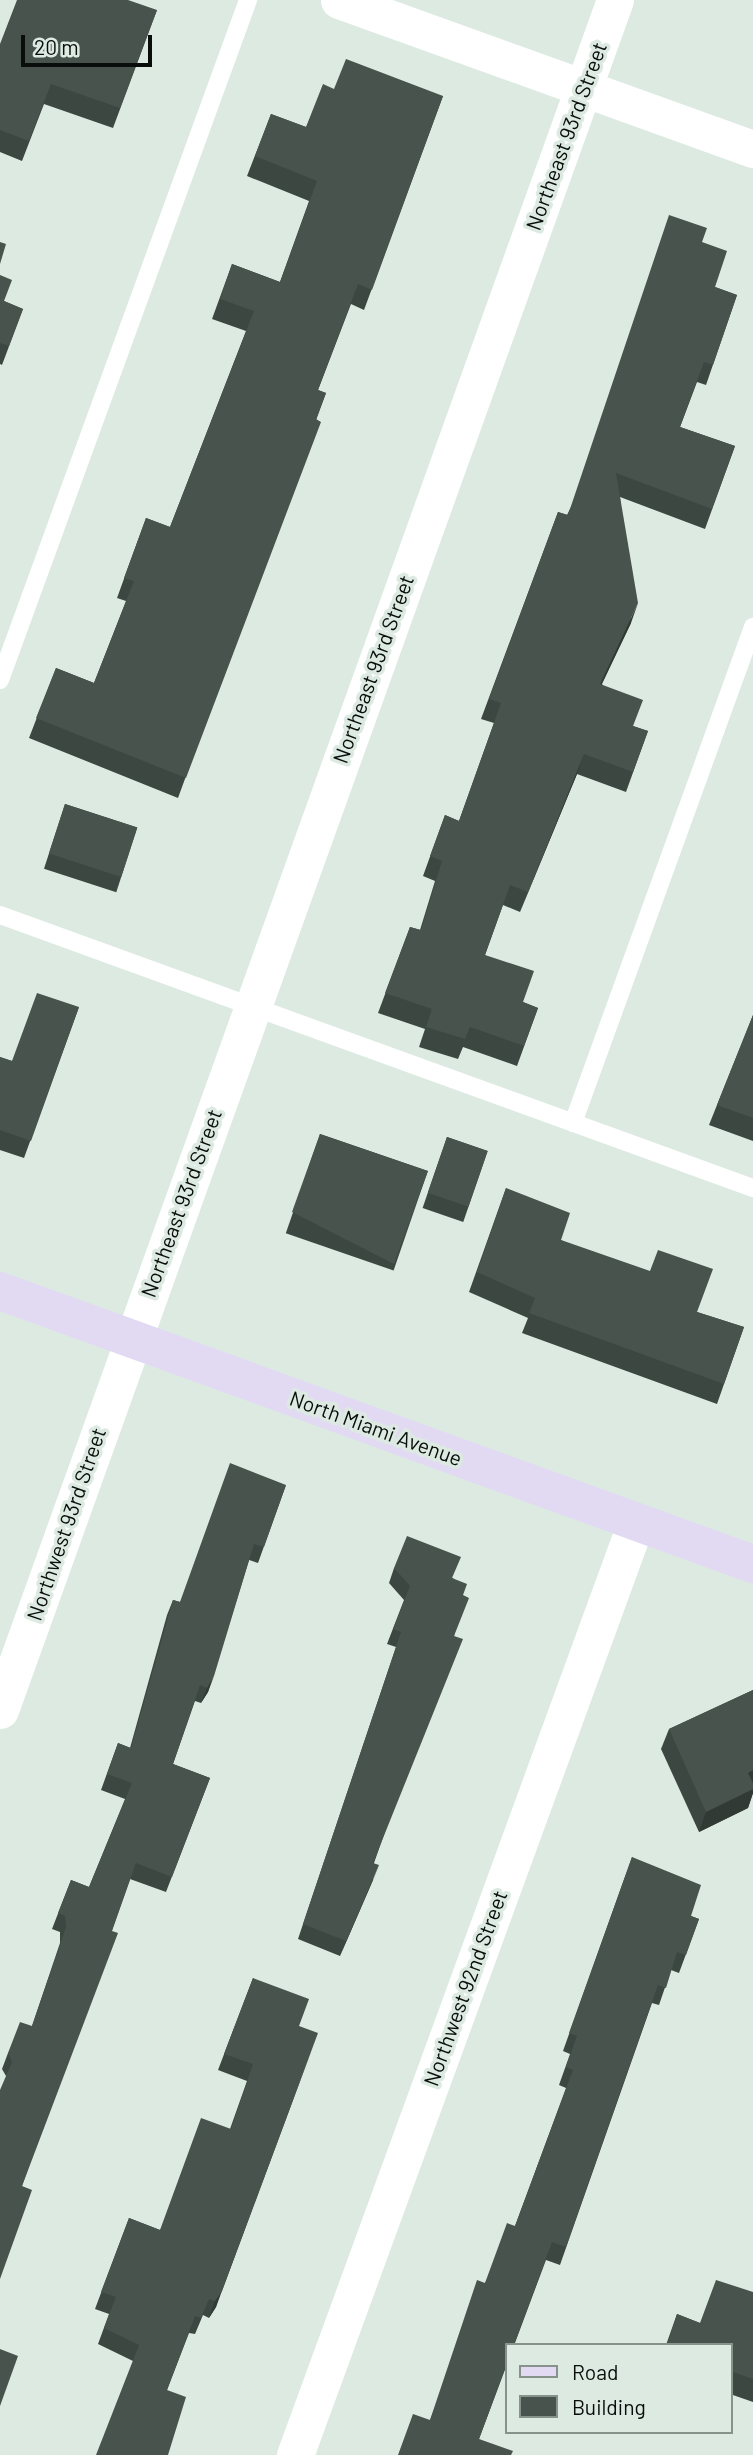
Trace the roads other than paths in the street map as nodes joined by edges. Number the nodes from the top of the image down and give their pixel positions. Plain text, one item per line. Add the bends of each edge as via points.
1 (248, 0) edge
2 (339, 0) edge
3 (615, 0) edge
4 (583, 90) junction
5 (753, 149) edge
6 (753, 627) edge
7 (0, 680) edge
8 (0, 915) edge
9 (251, 1006) junction
10 (573, 1123) junction
11 (753, 1188) edge
12 (0, 1291) edge
13 (132, 1339) junction
14 (636, 1522) junction
15 (753, 1564) edge
16 (7, 1671) edge
17 (0, 1710) edge
18 (295, 2455) edge

1 - 7 lane
2 - 4 street
3 - 4 street, Northeast 93rd Street
4 - 5 street
4 - 9 street, Northeast 93rd Street
6 - 10 lane
8 - 9 lane
9 - 10 lane
9 - 13 street, Northeast 93rd Street
10 - 11 lane
12 - 13 main road, North Miami Avenue
13 - 14 main road, North Miami Avenue
13 - 16 street, Northwest 93rd Street
14 - 15 main road, North Miami Avenue
14 - 18 street, Northwest 92nd Street
16 - 17 street, Northwest 93rd Street

